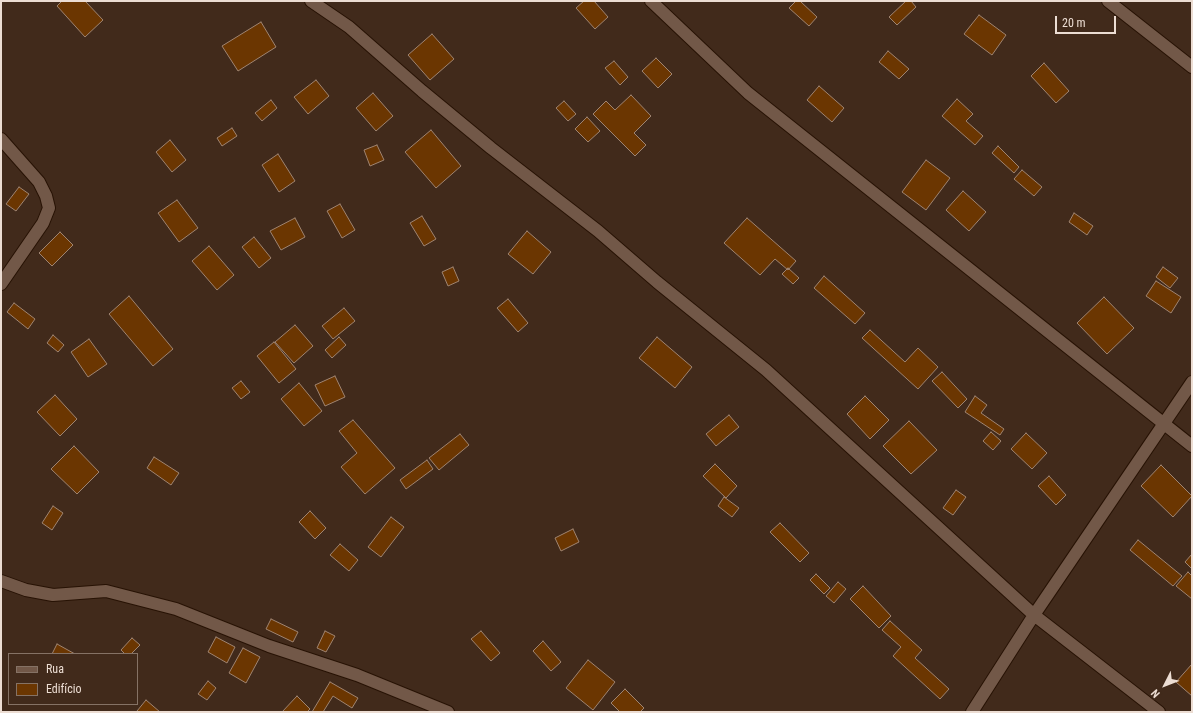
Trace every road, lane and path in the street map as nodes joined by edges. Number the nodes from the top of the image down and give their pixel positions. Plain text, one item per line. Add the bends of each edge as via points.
1 (311, 1) edge
2 (651, 1) edge
3 (1108, 1) edge
4 (1192, 67) edge
5 (1, 139) edge
6 (1, 284) edge
7 (1192, 382) edge
8 (1163, 423) junction
9 (1192, 446) edge
10 (1, 581) edge
11 (1034, 615) junction
12 (448, 712) edge
13 (972, 712) edge
14 (1159, 712) edge

1 - 11 street via 349,27 491,148 598,231 766,370
2 - 8 street via 748,93
3 - 4 street
5 - 6 street via 39,182 49,208 43,223
7 - 8 street
8 - 9 street
8 - 11 street
10 - 12 street via 26,590 53,595 106,592 176,609 269,646 357,675
11 - 13 street
11 - 14 street

